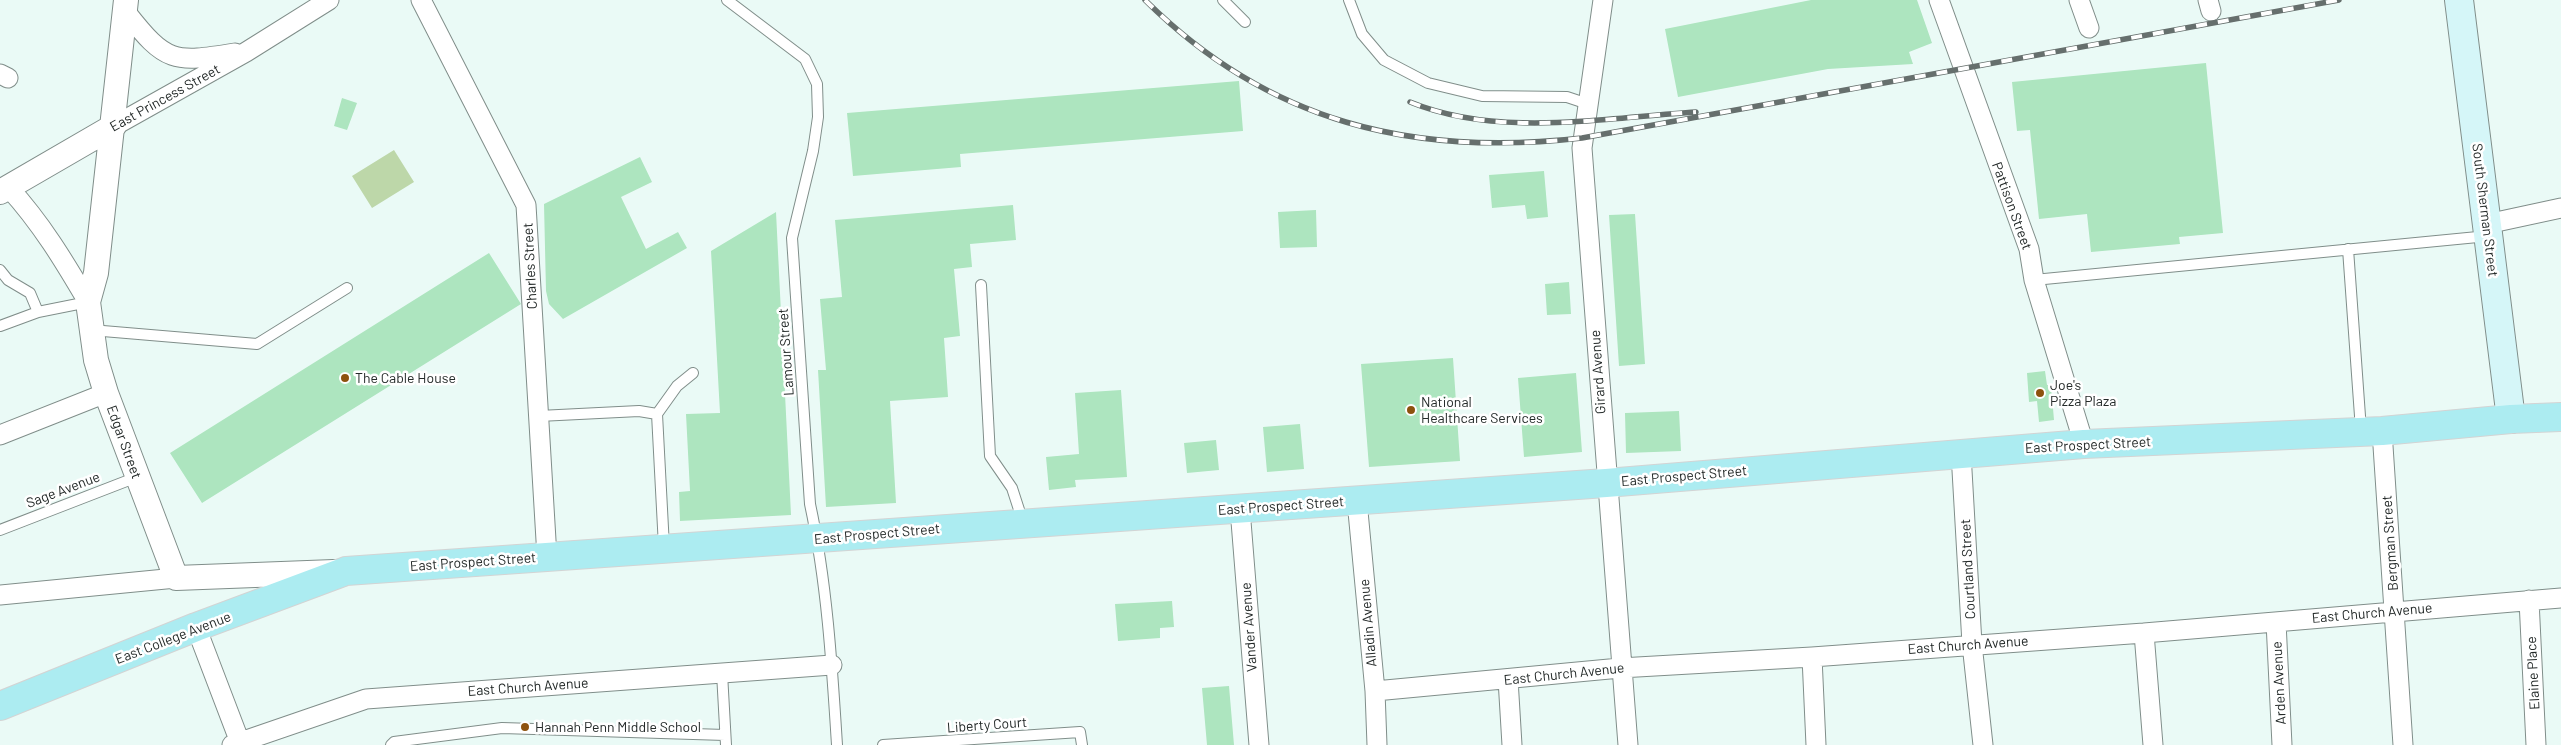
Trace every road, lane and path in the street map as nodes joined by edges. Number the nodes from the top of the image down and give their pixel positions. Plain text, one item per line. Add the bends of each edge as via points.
1 (329, 0) edge
2 (421, 0) edge
3 (727, 0) edge
4 (1223, 0) edge
5 (1349, 0) edge
6 (1603, 0) edge
7 (1938, 0) edge
8 (2079, 0) edge
9 (2459, 0) edge
10 (126, 6) edge
11 (1245, 22) dead end
12 (2089, 28) dead end
13 (246, 52) junction
14 (1588, 104) junction
15 (114, 126) junction
16 (5, 190) edge
17 (2561, 208) edge
18 (2488, 230) junction
19 (2348, 250) junction
20 (0, 270) edge
21 (2034, 280) junction
22 (981, 285) dead end
23 (348, 288) dead end
24 (88, 302) junction
25 (38, 312) junction
26 (0, 326) edge
27 (92, 330) junction
28 (693, 373) dead end
29 (106, 393) junction
30 (657, 414) junction
31 (539, 416) junction
32 (2561, 418) edge
33 (2511, 419) junction
34 (2372, 432) junction
35 (0, 435) edge
36 (2084, 444) junction
37 (1961, 453) junction
38 (137, 477) junction
39 (1606, 483) junction
40 (1357, 500) junction
41 (1240, 509) junction
42 (1023, 522) junction
43 (0, 530) edge
44 (818, 539) junction
45 (664, 550) junction
46 (547, 557) junction
47 (346, 571) junction
48 (176, 578) junction
49 (0, 595) edge
50 (2561, 598) edge
51 (2529, 600) junction
52 (2394, 610) junction
53 (2276, 622) junction
54 (196, 627) junction
55 (2144, 633) junction
56 (1972, 644) junction
57 (1812, 657) junction
58 (832, 665) junction
59 (1620, 668) junction
60 (722, 673) junction
61 (1508, 679) junction
62 (1375, 691) junction
63 (0, 706) edge
64 (725, 740) edge
65 (238, 744) edge
66 (944, 744) edge
67 (391, 745) edge
68 (837, 745) edge
69 (883, 745) edge
70 (1082, 745) edge
71 (1258, 745) edge
72 (1377, 745) edge
73 (1512, 745) edge
74 (1628, 745) edge
75 (1816, 745) edge
76 (1983, 745) edge
77 (2153, 745) edge
78 (2282, 745) edge
79 (2403, 745) edge
80 (2536, 745) edge

1 - 13 street, East Princess Street
2 - 31 street, Charles Street via 526,206
3 - 44 lane, Lamour Street via 805,59 817,84 818,118 813,151 792,238 810,504
4 - 11 lane
5 - 14 lane via 1362,34 1384,60 1428,83 1482,96 1567,97
6 - 14 street, Girard Avenue
7 - 21 street, Pattison Street via 2029,249
8 - 12 street
9 - 18 main road, South Sherman Street
10 - 13 street via 158,48 176,58 196,59
10 - 15 street, Edgar Street
13 - 15 street, East Princess Street
14 - 39 street, Girard Avenue via 1582,148
15 - 16 street, East Princess Street
15 - 24 street, Edgar Street via 96,273
16 - 24 street, Edgar Street via 30,211 55,245
17 - 18 street
18 - 19 lane
18 - 33 main road, South Sherman Street
19 - 21 lane
19 - 34 lane
20 - 25 lane via 8,280 30,293
21 - 36 street, Pattison Street
22 - 42 lane via 990,456 1012,488
23 - 27 lane via 257,344
24 - 25 lane
24 - 27 street, Edgar Street
25 - 26 lane
27 - 29 street, Edgar Street via 96,360
28 - 30 lane via 672,391
29 - 35 street
29 - 38 street, Edgar Street
30 - 31 lane via 639,411
30 - 45 lane
31 - 46 street, Charles Street
32 - 33 main road, East Prospect Street
33 - 34 main road, East Prospect Street
34 - 36 main road, East Prospect Street
34 - 52 street, Bergman Street
36 - 37 main road, East Prospect Street
37 - 39 main road, East Prospect Street
37 - 56 street, Courtland Street
38 - 43 lane, Sage Avenue
38 - 48 street, Edgar Street
39 - 40 main road, East Prospect Street
39 - 59 street, Girard Avenue
40 - 41 main road, East Prospect Street
40 - 62 street, Alladin Avenue
41 - 42 main road, East Prospect Street
41 - 71 street, Vander Avenue
42 - 44 main road, East Prospect Street
44 - 45 main road, East Prospect Street
44 - 58 lane, Lamour Street
45 - 46 main road, East Prospect Street
46 - 47 main road, East Prospect Street
47 - 48 street, East Prospect Street
47 - 54 main road, East College Avenue
48 - 49 street, East Prospect Street
50 - 51 street, East Church Avenue
51 - 52 street, East Church Avenue
51 - 80 street, Elaine Place
52 - 53 street, East Church Avenue
52 - 79 street, Bergman Street
53 - 55 street, East Church Avenue
53 - 78 street, Arden Avenue
54 - 63 main road, East College Avenue
54 - 65 street
55 - 56 street, East Church Avenue
55 - 77 street
56 - 57 street, East Church Avenue
56 - 76 street, Courtland Street
57 - 59 street, East Church Avenue
57 - 75 street
58 - 60 street, East Church Avenue
58 - 68 lane, Lamour Street
59 - 61 street, East Church Avenue
59 - 74 street, Girard Avenue
60 - 64 lane
60 - 65 street, East Church Avenue via 366,699
61 - 62 street, East Church Avenue
61 - 73 street
62 - 72 street, Alladin Avenue
64 - 67 lane via 502,728 394,742
66 - 69 lane, Liberty Court
66 - 70 lane, Liberty Court via 1080,732

